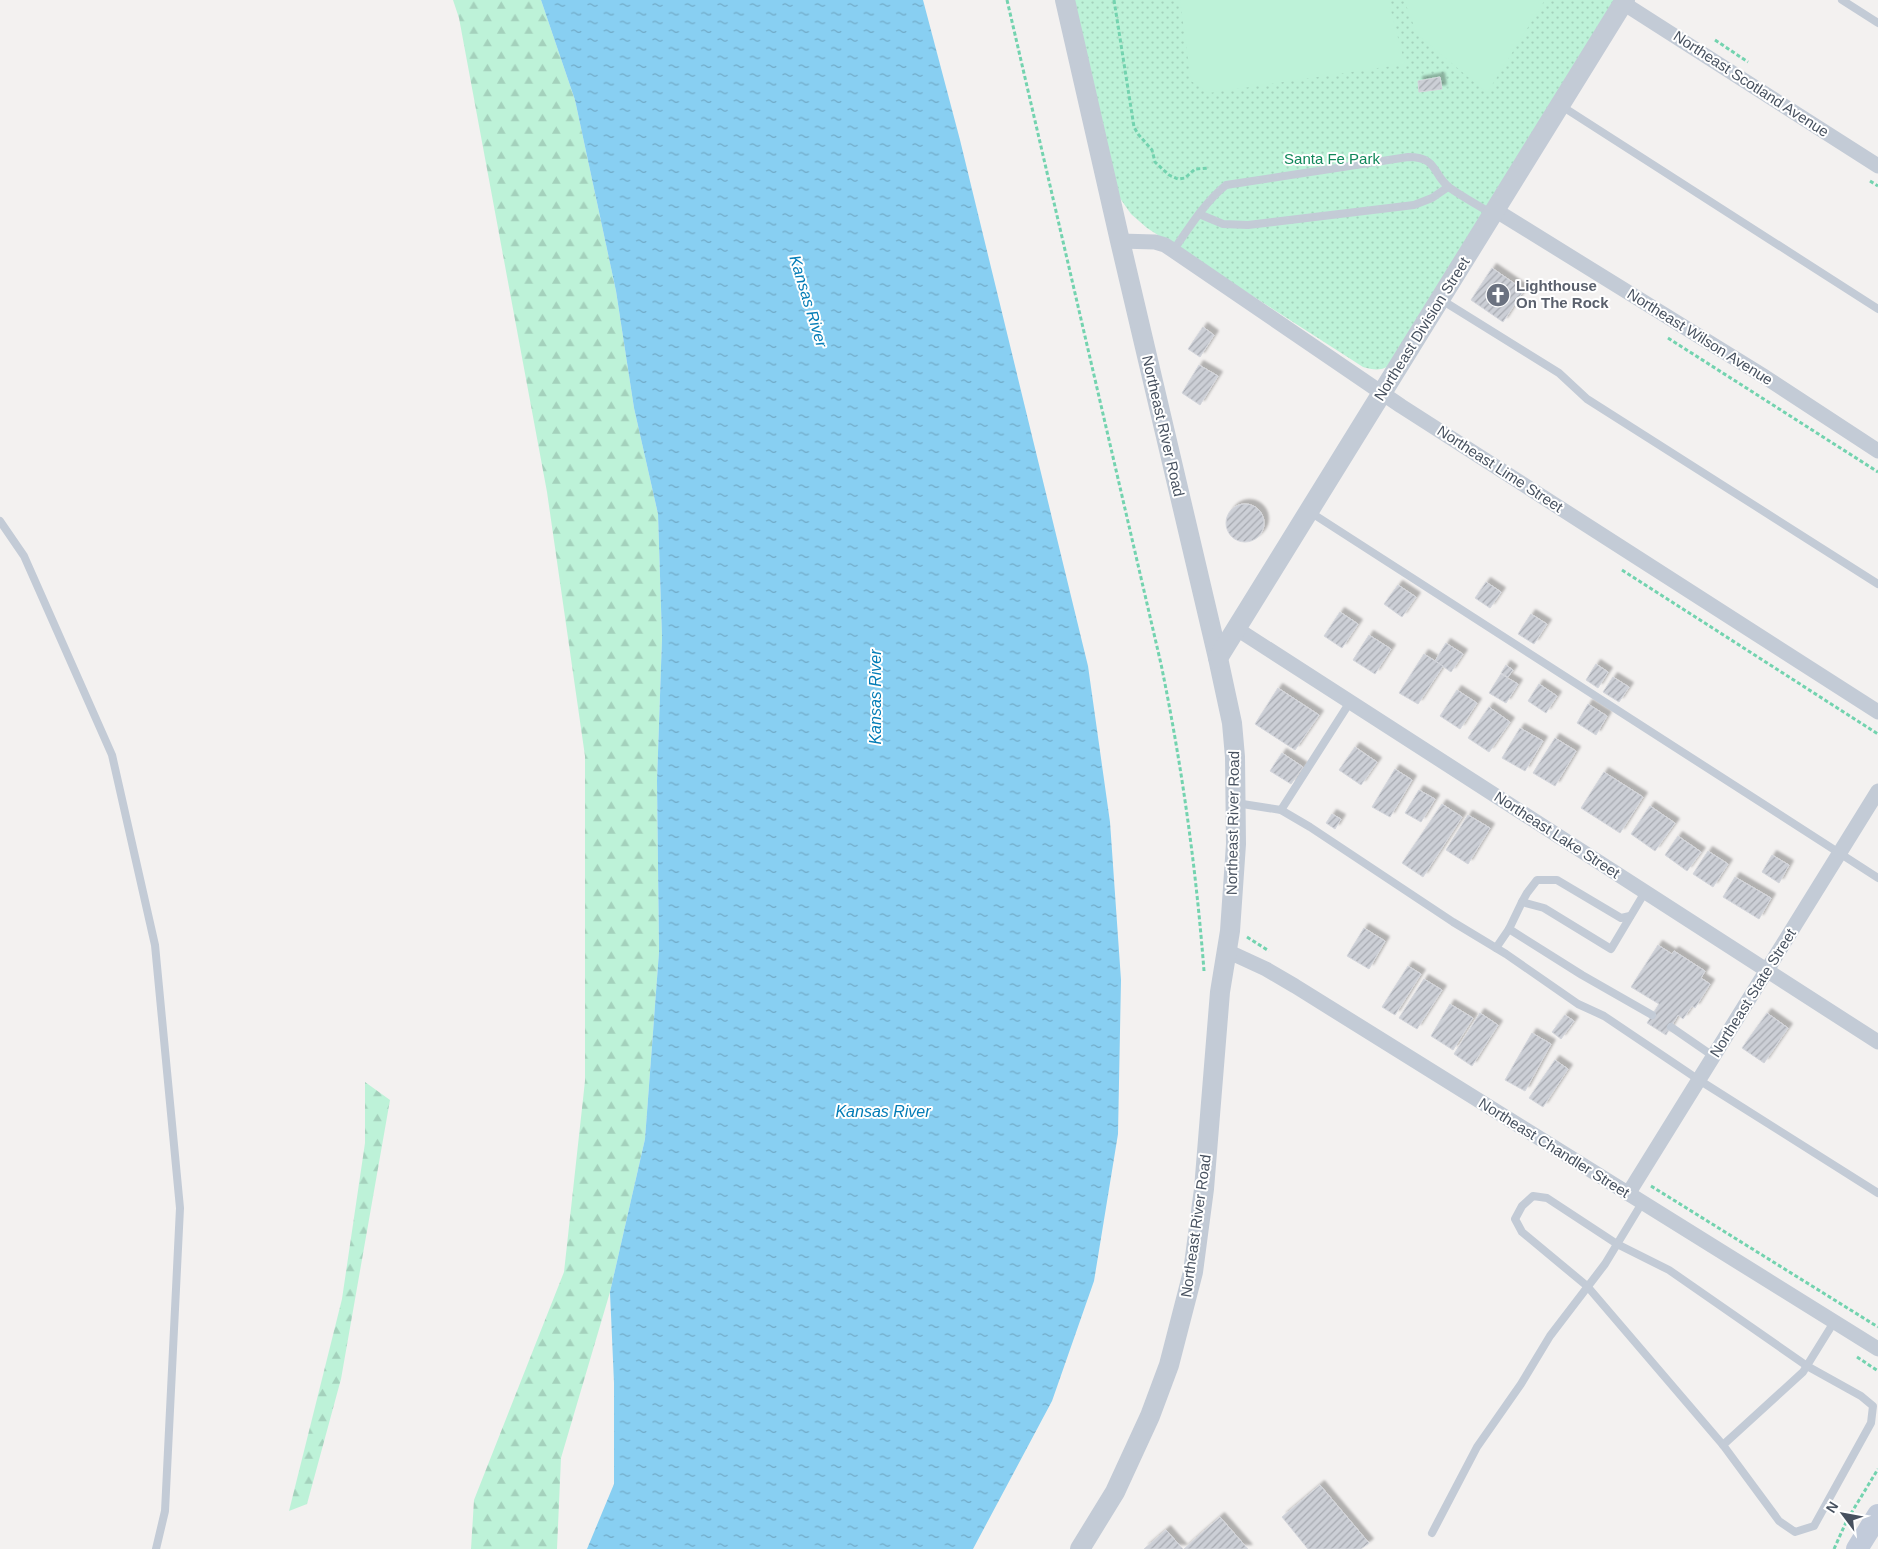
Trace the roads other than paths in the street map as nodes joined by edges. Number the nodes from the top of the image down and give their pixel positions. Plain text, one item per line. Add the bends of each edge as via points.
1 (1065, 0) edge
2 (1842, 0) edge
3 (1624, 1) edge
4 (1878, 23) edge
5 (1560, 105) junction
6 (1878, 166) edge
7 (1448, 187) junction
8 (1494, 212) junction
9 (1199, 214) junction
10 (1120, 241) junction
11 (1173, 251) junction
12 (1440, 299) junction
13 (1878, 309) edge
14 (1383, 392) junction
15 (1878, 451) edge
16 (1309, 512) junction
17 (0, 522) edge
18 (1878, 584) edge
19 (1237, 629) junction
20 (1218, 658) junction
21 (1350, 702) junction
22 (1878, 712) edge
23 (1878, 792) edge
24 (1236, 803) junction
25 (1282, 810) junction
26 (1840, 853) junction
27 (1878, 878) edge
28 (1645, 892) junction
29 (1522, 902) junction
30 (1630, 916) junction
31 (1509, 929) junction
32 (1496, 948) junction
33 (1227, 951) junction
34 (1767, 970) junction
35 (1652, 1015) dead end
36 (1670, 1027) dead end
37 (1878, 1042) edge
38 (1713, 1056) junction
39 (1698, 1080) junction
40 (1878, 1192) edge
41 (1628, 1194) junction
42 (1642, 1203) junction
43 (1617, 1244) junction
44 (1588, 1286) junction
45 (1834, 1322) junction
46 (1878, 1349) edge
47 (1807, 1366) junction
48 (1723, 1445) junction
49 (1878, 1515) edge
50 (1432, 1532) dead end
51 (156, 1549) edge
52 (1080, 1549) edge
53 (1857, 1549) edge

1 - 10 street, Northeast River Road
2 - 4 lane
3 - 5 street, Northeast Division Street
3 - 6 street, Northeast Scotland Avenue
5 - 8 street, Northeast Division Street
5 - 13 lane
7 - 8 lane
7 - 9 lane via 1432,198 1414,204 1248,225 1223,224
7 - 9 lane via 1434,166 1418,157 1408,157 1232,183 1217,193
8 - 12 street, Northeast Division Street
8 - 15 street, Northeast Wilson Avenue via 1765,377
9 - 11 lane
10 - 11 street, Northeast Lime Street via 1155,242
10 - 20 street, Northeast River Road
11 - 14 street, Northeast Lime Street
12 - 14 street, Northeast Division Street
12 - 18 lane via 1559,373 1595,404
14 - 16 street, Northeast Division Street
14 - 22 street, Northeast Lime Street
16 - 19 street, Northeast Division Street
16 - 26 lane
17 - 51 lane via 24,556 112,755 155,945 180,1208 165,1511
19 - 20 street, Northeast Division Street
19 - 21 street, Northeast Lake Street
20 - 24 street, Northeast River Road via 1232,723
21 - 25 lane
21 - 28 street, Northeast Lake Street
23 - 26 street, Northeast State Street
24 - 25 lane
24 - 33 street, Northeast River Road
25 - 32 lane
26 - 27 lane
26 - 34 street, Northeast State Street
28 - 30 lane
28 - 34 street, Northeast Lake Street
29 - 30 lane via 1537,880 1557,880 1621,918
29 - 30 lane via 1544,908 1611,949
29 - 31 lane
31 - 32 lane
31 - 35 lane
32 - 39 lane
33 - 41 street, Northeast Chandler Street via 1295,986
33 - 52 street, Northeast River Road via 1220,992 1204,1188 1193,1272 1182,1318 1169,1365 1134,1453 1115,1492
34 - 37 street, Northeast Lake Street
34 - 38 street, Northeast State Street
36 - 38 lane
38 - 39 street, Northeast State Street
39 - 40 lane
39 - 41 street, Northeast State Street
41 - 42 street, Northeast Chandler Street
42 - 43 lane
42 - 45 street, Northeast Chandler Street
43 - 44 lane
43 - 44 lane via 1547,1198 1533,1196 1522,1206 1515,1219 1522,1232
43 - 47 lane via 1669,1270
44 - 48 lane
44 - 50 lane via 1550,1336 1477,1447
45 - 46 street, Northeast Chandler Street
45 - 47 lane
47 - 48 lane
47 - 48 lane via 1873,1406 1871,1423 1814,1526 1795,1532 1779,1521
49 - 53 main road

